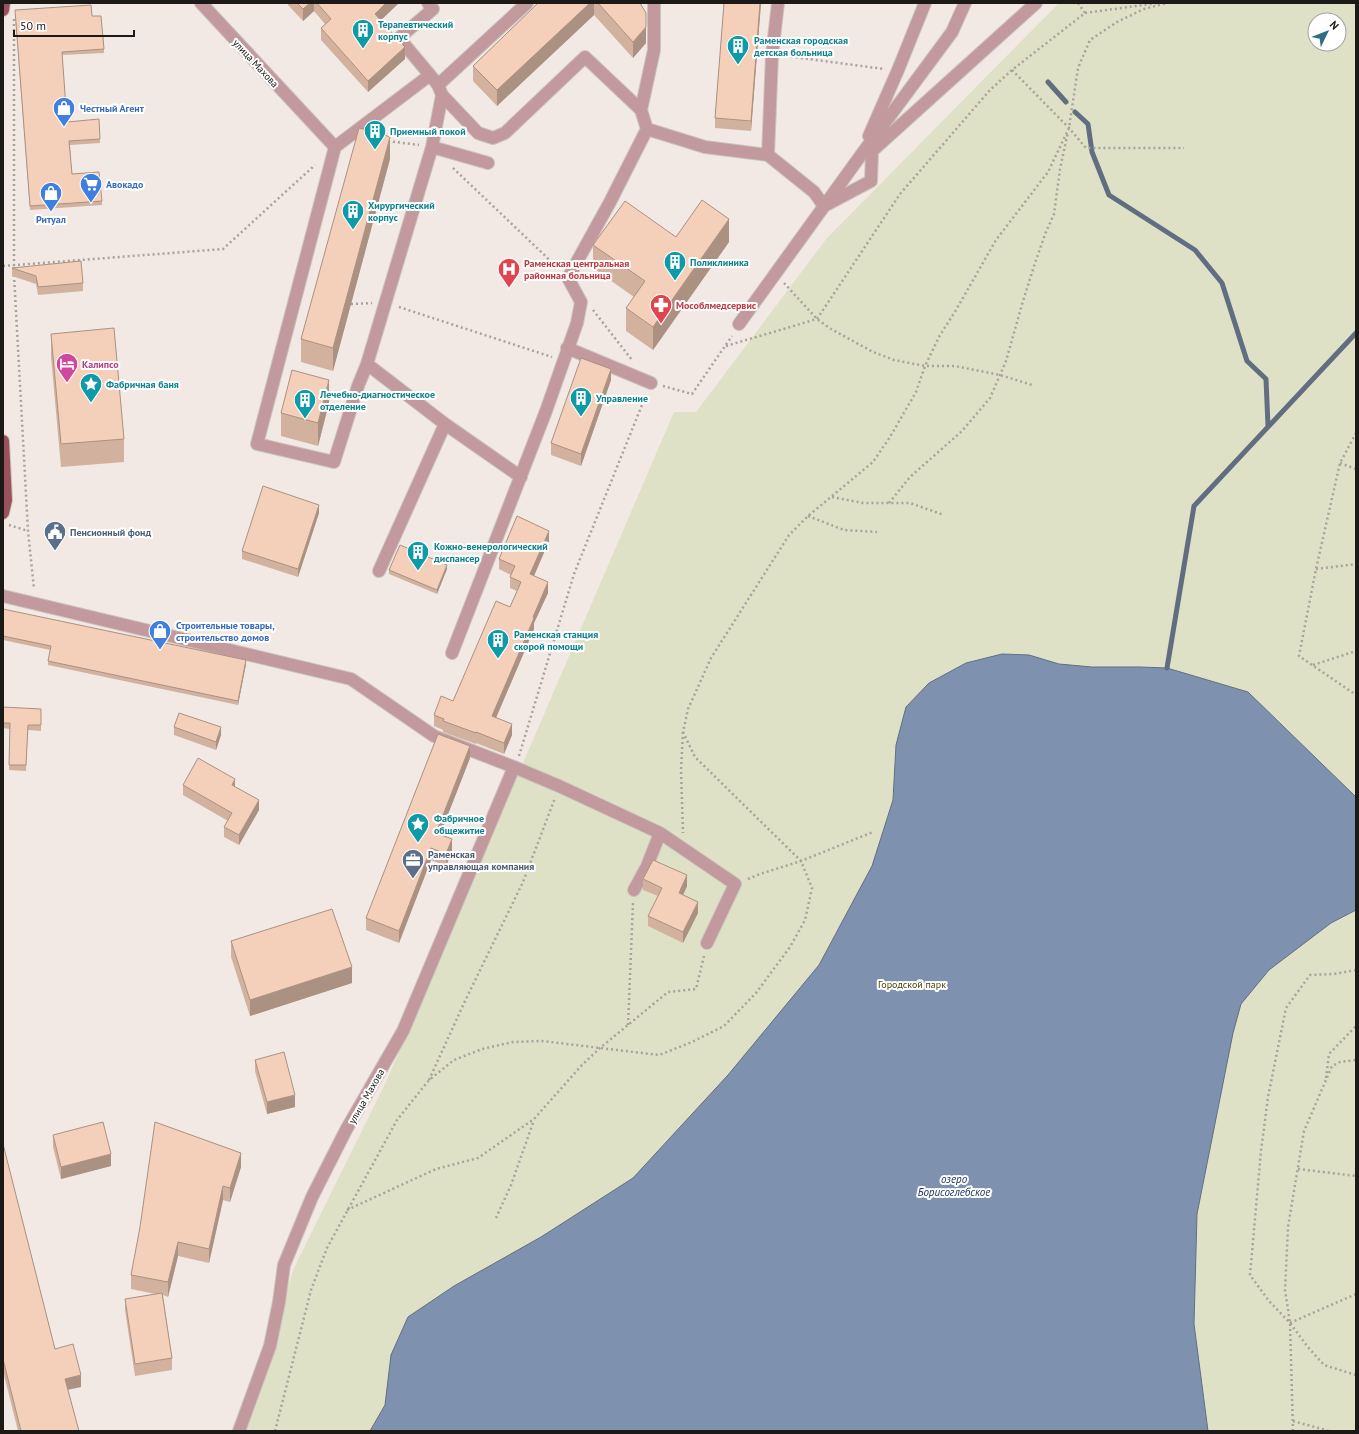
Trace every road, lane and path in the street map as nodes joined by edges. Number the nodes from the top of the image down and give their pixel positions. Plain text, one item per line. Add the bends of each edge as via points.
1 (4, 3) edge
2 (201, 3) edge
3 (428, 3) edge
4 (527, 3) edge
5 (654, 3) edge
6 (778, 3) edge
7 (925, 3) edge
8 (965, 3) edge
9 (1036, 3) edge
10 (1078, 3) edge
11 (1158, 3) edge
12 (1167, 3) edge
13 (3, 10) edge
14 (1085, 13) junction
15 (14, 18) edge
16 (772, 54) junction
17 (898, 70) junction
18 (1012, 70) junction
19 (430, 75) junction
20 (440, 90) junction
21 (641, 110) junction
22 (1069, 128) junction
23 (647, 129) junction
24 (387, 140) edge
25 (335, 147) junction
26 (432, 147) junction
27 (1184, 148) dead end
28 (768, 155) junction
29 (861, 155) junction
30 (317, 163) dead end
31 (449, 163) dead end
32 (488, 163) dead end
33 (610, 202) junction
34 (824, 206) junction
35 (622, 209) edge
36 (14, 265) junction
37 (3, 266) edge
38 (775, 274) junction
39 (568, 278) junction
40 (386, 303) junction
41 (351, 304) edge
42 (592, 309) dead end
43 (818, 319) junction
44 (739, 324) joint
45 (726, 346) junction
46 (567, 348) junction
47 (563, 361) junction
48 (368, 364) junction
49 (636, 364) dead end
50 (925, 366) junction
51 (1000, 376) junction
52 (651, 383) junction
53 (1032, 385) dead end
54 (445, 424) junction
55 (1356, 433) edge
56 (3, 441) edge
57 (1340, 462) junction
58 (1356, 469) edge
59 (521, 477) junction
60 (832, 497) junction
61 (889, 503) junction
62 (3, 514) edge
63 (944, 515) dead end
64 (808, 516) junction
65 (3, 524) edge
66 (28, 531) junction
67 (877, 532) dead end
68 (1356, 564) edge
69 (1316, 569) junction
70 (379, 571) dead end
71 (3, 596) edge
72 (36, 604) junction
73 (1356, 651) edge
74 (452, 653) dead end
75 (1312, 665) junction
76 (1356, 695) edge
77 (683, 732) junction
78 (514, 767) junction
79 (559, 786) junction
80 (873, 832) dead end
81 (660, 833) junction
82 (683, 834) dead end
83 (801, 861) junction
84 (735, 884) junction
85 (634, 890) joint
86 (707, 943) joint
87 (1356, 970) edge
88 (628, 1025) junction
89 (1356, 1026) edge
90 (600, 1048) junction
91 (1356, 1060) edge
92 (429, 1080) junction
93 (1325, 1080) junction
94 (534, 1119) junction
95 (1298, 1169) junction
96 (1356, 1176) edge
97 (346, 1210) junction
98 (496, 1218) dead end
99 (1356, 1294) edge
100 (1290, 1323) junction
101 (1356, 1375) edge
102 (1293, 1421) junction
103 (239, 1431) edge
104 (275, 1431) edge
105 (1293, 1431) edge
106 (1329, 1431) edge

1 - 13 main road
2 - 25 street, улица Махова
3 - 19 street via 433,9 399,38
4 - 20 street
5 - 21 street via 654,50
6 - 16 street
7 - 17 street
8 - 29 street via 952,32
9 - 34 street via 872,151 872,181
10 - 14 path
11 - 14 path
12 - 22 path via 1144,9 1117,22 1090,40 1078,68
14 - 18 path
15 - 36 path
16 - 17 path
16 - 28 street
17 - 29 street
18 - 22 path
18 - 43 path via 990,90 900,194
19 - 20 street
19 - 25 street
20 - 21 street via 478,133 493,138 505,133 586,57
20 - 26 street
21 - 23 street
22 - 27 path via 1086,148
22 - 50 path via 1048,172 996,240 939,337
22 - 51 path via 1054,214 1036,260
23 - 28 street via 705,147
23 - 33 street
24 - 26 path
25 - 48 street via 257,444 334,462 358,386
26 - 32 street
26 - 40 street
28 - 34 street via 814,192
29 - 34 street
30 - 36 path via 223,249
31 - 39 path
33 - 35 street
33 - 39 street
34 - 38 street
36 - 37 path
36 - 66 path
38 - 43 path
38 - 44 street
39 - 46 street via 581,302 577,323
40 - 41 path
40 - 47 path
40 - 48 street
42 - 49 path
43 - 45 path
43 - 50 path via 873,352 894,360
44 - 45 path
45 - 52 path via 692,394
46 - 47 street
46 - 52 street
47 - 59 street
48 - 54 street
50 - 51 path via 955,366
50 - 60 path via 916,392 873,462
51 - 53 path
51 - 61 path via 990,398 962,431 910,477
52 - 78 path via 574,574
54 - 59 street
54 - 70 street
55 - 57 path
56 - 62 main road via 6,500
57 - 58 path
57 - 69 path
59 - 74 street
60 - 61 path via 863,503
60 - 64 path
61 - 63 path via 910,503
64 - 67 path via 844,530
64 - 77 path via 789,535 710,658 688,709
65 - 66 path
66 - 72 path
68 - 69 path
69 - 75 path via 1299,656
71 - 72 street
72 - 78 street via 352,679 434,736
73 - 75 path
75 - 76 path
77 - 82 path
77 - 83 path via 696,757
78 - 79 street
78 - 103 street, улица Махова via 403,1031 346,1130 312,1197 284,1265 270,1346
79 - 81 street
79 - 92 path via 522,882
80 - 83 path
81 - 84 street
81 - 85 street
83 - 84 path
83 - 90 path via 812,888 805,920 790,947 756,993 724,1026 692,1042 659,1054
84 - 86 street
85 - 88 path
86 - 88 path via 696,989 668,992
87 - 100 path via 1310,975 1286,1008 1268,1097 1250,1275 1269,1302
88 - 90 path
89 - 93 path via 1329,1054
90 - 92 path via 542,1041 513,1042 482,1049 454,1060
90 - 94 path
91 - 93 path via 1332,1066
92 - 97 path via 397,1120
93 - 95 path via 1304,1130
94 - 97 path via 478,1158 436,1170
94 - 98 path via 511,1185
95 - 96 path
95 - 100 path via 1288,1227 1285,1290
97 - 104 path via 326,1248 311,1290
99 - 100 path
100 - 101 path via 1324,1365
100 - 102 path
102 - 105 path
102 - 106 path

